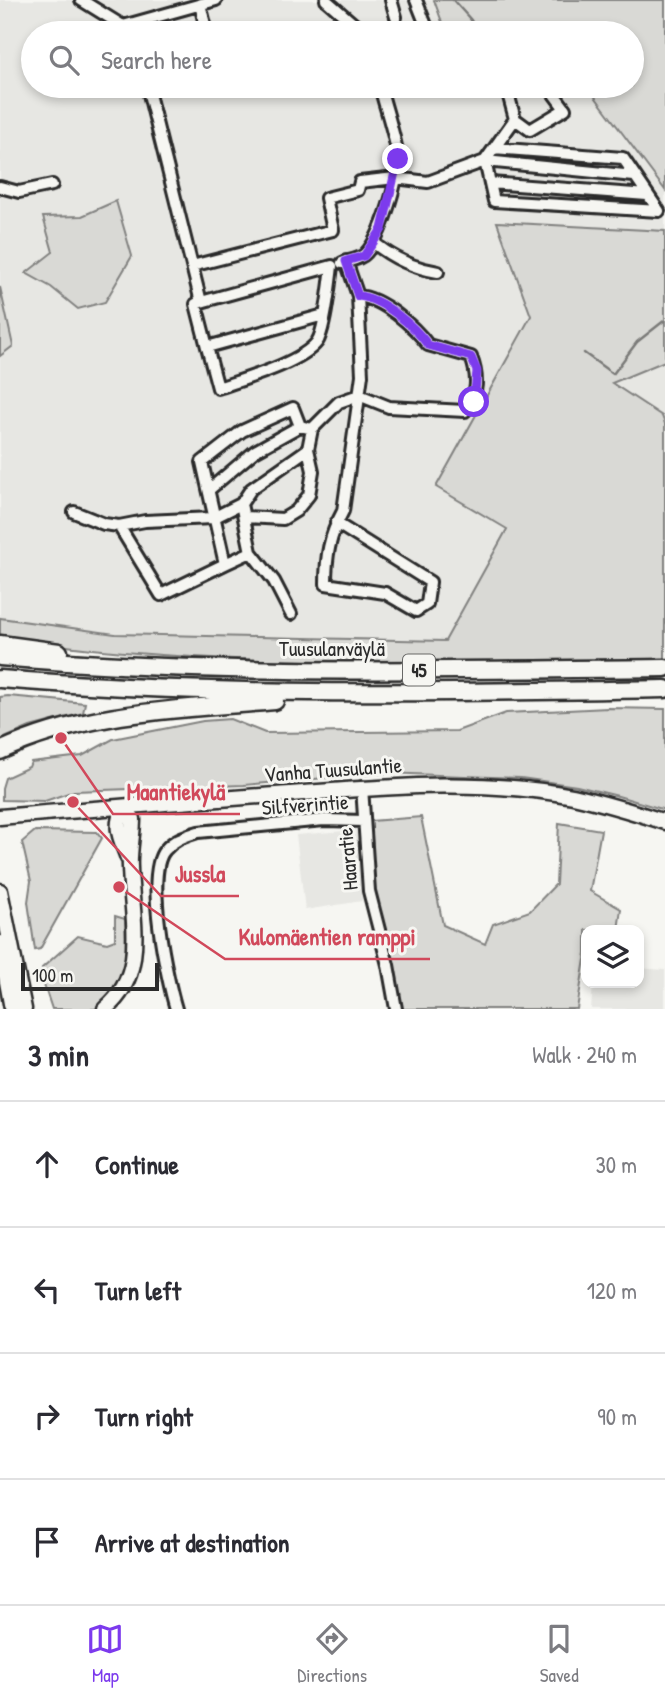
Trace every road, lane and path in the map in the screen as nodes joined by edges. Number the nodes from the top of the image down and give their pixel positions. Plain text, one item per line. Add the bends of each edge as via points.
1 (81, 0) edge
2 (216, 0) edge
3 (326, 0) edge
4 (391, 0) edge
5 (416, 0) edge
6 (200, 4) junction
7 (396, 17) dead end
8 (113, 21) edge
9 (149, 21) edge
10 (204, 21) edge
11 (350, 21) edge
12 (424, 21) edge
13 (150, 98) edge
14 (383, 98) edge
15 (509, 98) edge
16 (557, 98) edge
17 (515, 119) junction
18 (494, 148) junction
19 (485, 161) junction
20 (634, 176) junction
21 (394, 178) junction
22 (490, 183) junction
23 (52, 185) dead end
24 (0, 187) edge
25 (646, 195) junction
26 (374, 243) junction
27 (346, 261) junction
28 (192, 266) junction
29 (332, 266) junction
30 (438, 272) dead end
31 (358, 296) junction
32 (201, 302) junction
33 (324, 315) junction
34 (207, 347) junction
35 (359, 395) junction
36 (300, 426) junction
37 (312, 429) junction
38 (308, 449) junction
39 (209, 489) junction
40 (241, 504) junction
41 (74, 512) dead end
42 (244, 517) junction
43 (213, 518) junction
44 (336, 523) junction
45 (119, 526) junction
46 (251, 552) junction
47 (225, 564) junction
48 (291, 614) dead end
49 (0, 644) edge
50 (0, 657) edge
51 (172, 668) junction
52 (665, 668) edge
53 (0, 679) edge
54 (665, 689) edge
55 (369, 692) junction
56 (0, 751) edge
57 (362, 787) junction
58 (124, 807) junction
59 (5, 816) edge
60 (364, 821) junction
61 (665, 822) edge
62 (0, 891) edge
63 (0, 943) edge
64 (12, 1009) edge
65 (24, 1009) edge
66 (105, 1009) edge
67 (176, 1009) edge
68 (396, 1009) edge

1 - 8 street
2 - 6 street
3 - 11 street
4 - 7 street
5 - 12 street
6 - 9 street
6 - 10 street
13 - 28 street
14 - 21 street via 398,159
15 - 17 street
16 - 17 street via 565,109 530,130
17 - 18 street
18 - 19 street
18 - 20 street via 623,158
19 - 20 street
19 - 21 street via 428,182
19 - 22 street
20 - 25 street
21 - 26 street via 382,229
21 - 28 street via 360,182 358,190 326,198 333,230
22 - 25 street
22 - 25 street via 494,201 659,211
23 - 24 street via 19,192
26 - 27 street via 364,256
26 - 30 street via 415,268
27 - 29 street
27 - 31 street
28 - 32 street
29 - 32 street
29 - 33 street
31 - 35 street
31 - 35 street via 369,297 416,328 428,345 471,357 477,371 474,402 465,411 389,407
32 - 34 street via 196,304
33 - 34 street
33 - 34 street via 317,341 288,363 218,388
35 - 37 street via 340,402
35 - 44 street via 343,511
36 - 37 street
36 - 39 street via 255,451
36 - 39 street via 293,408 242,431 202,462
37 - 38 street
38 - 40 street via 251,489
38 - 42 street via 313,471 309,495 296,511 283,519
39 - 43 street
40 - 42 street
40 - 43 street
41 - 45 street
42 - 46 street
43 - 45 street
43 - 47 street
44 - 44 street via 326,553 326,584 385,593 416,611 427,604 430,582
45 - 47 street via 161,595
46 - 47 street
46 - 48 street via 274,581
49 - 51 highway
50 - 51 highway, Tuusulanväylä / 45
51 - 52 highway, Tuusulanväylä / 45
53 - 55 highway, Tuusulanväylä / 45 via 176,690
54 - 55 highway, Tuusulanväylä / 45
55 - 56 highway via 122,715 32,736
57 - 58 main road, Vanha Tuusulantie
57 - 60 street, Haaratie
57 - 61 main road, Vanha Tuusulantie via 527,790 614,805
58 - 59 main road, Vanha Tuusulantie
58 - 66 main road via 117,820 130,864 134,961 124,988
60 - 67 street, Silfverintie via 324,820 198,832 181,837 164,851 157,870 158,903
60 - 68 street, Haaratie via 369,891
62 - 65 main road
63 - 64 main road

